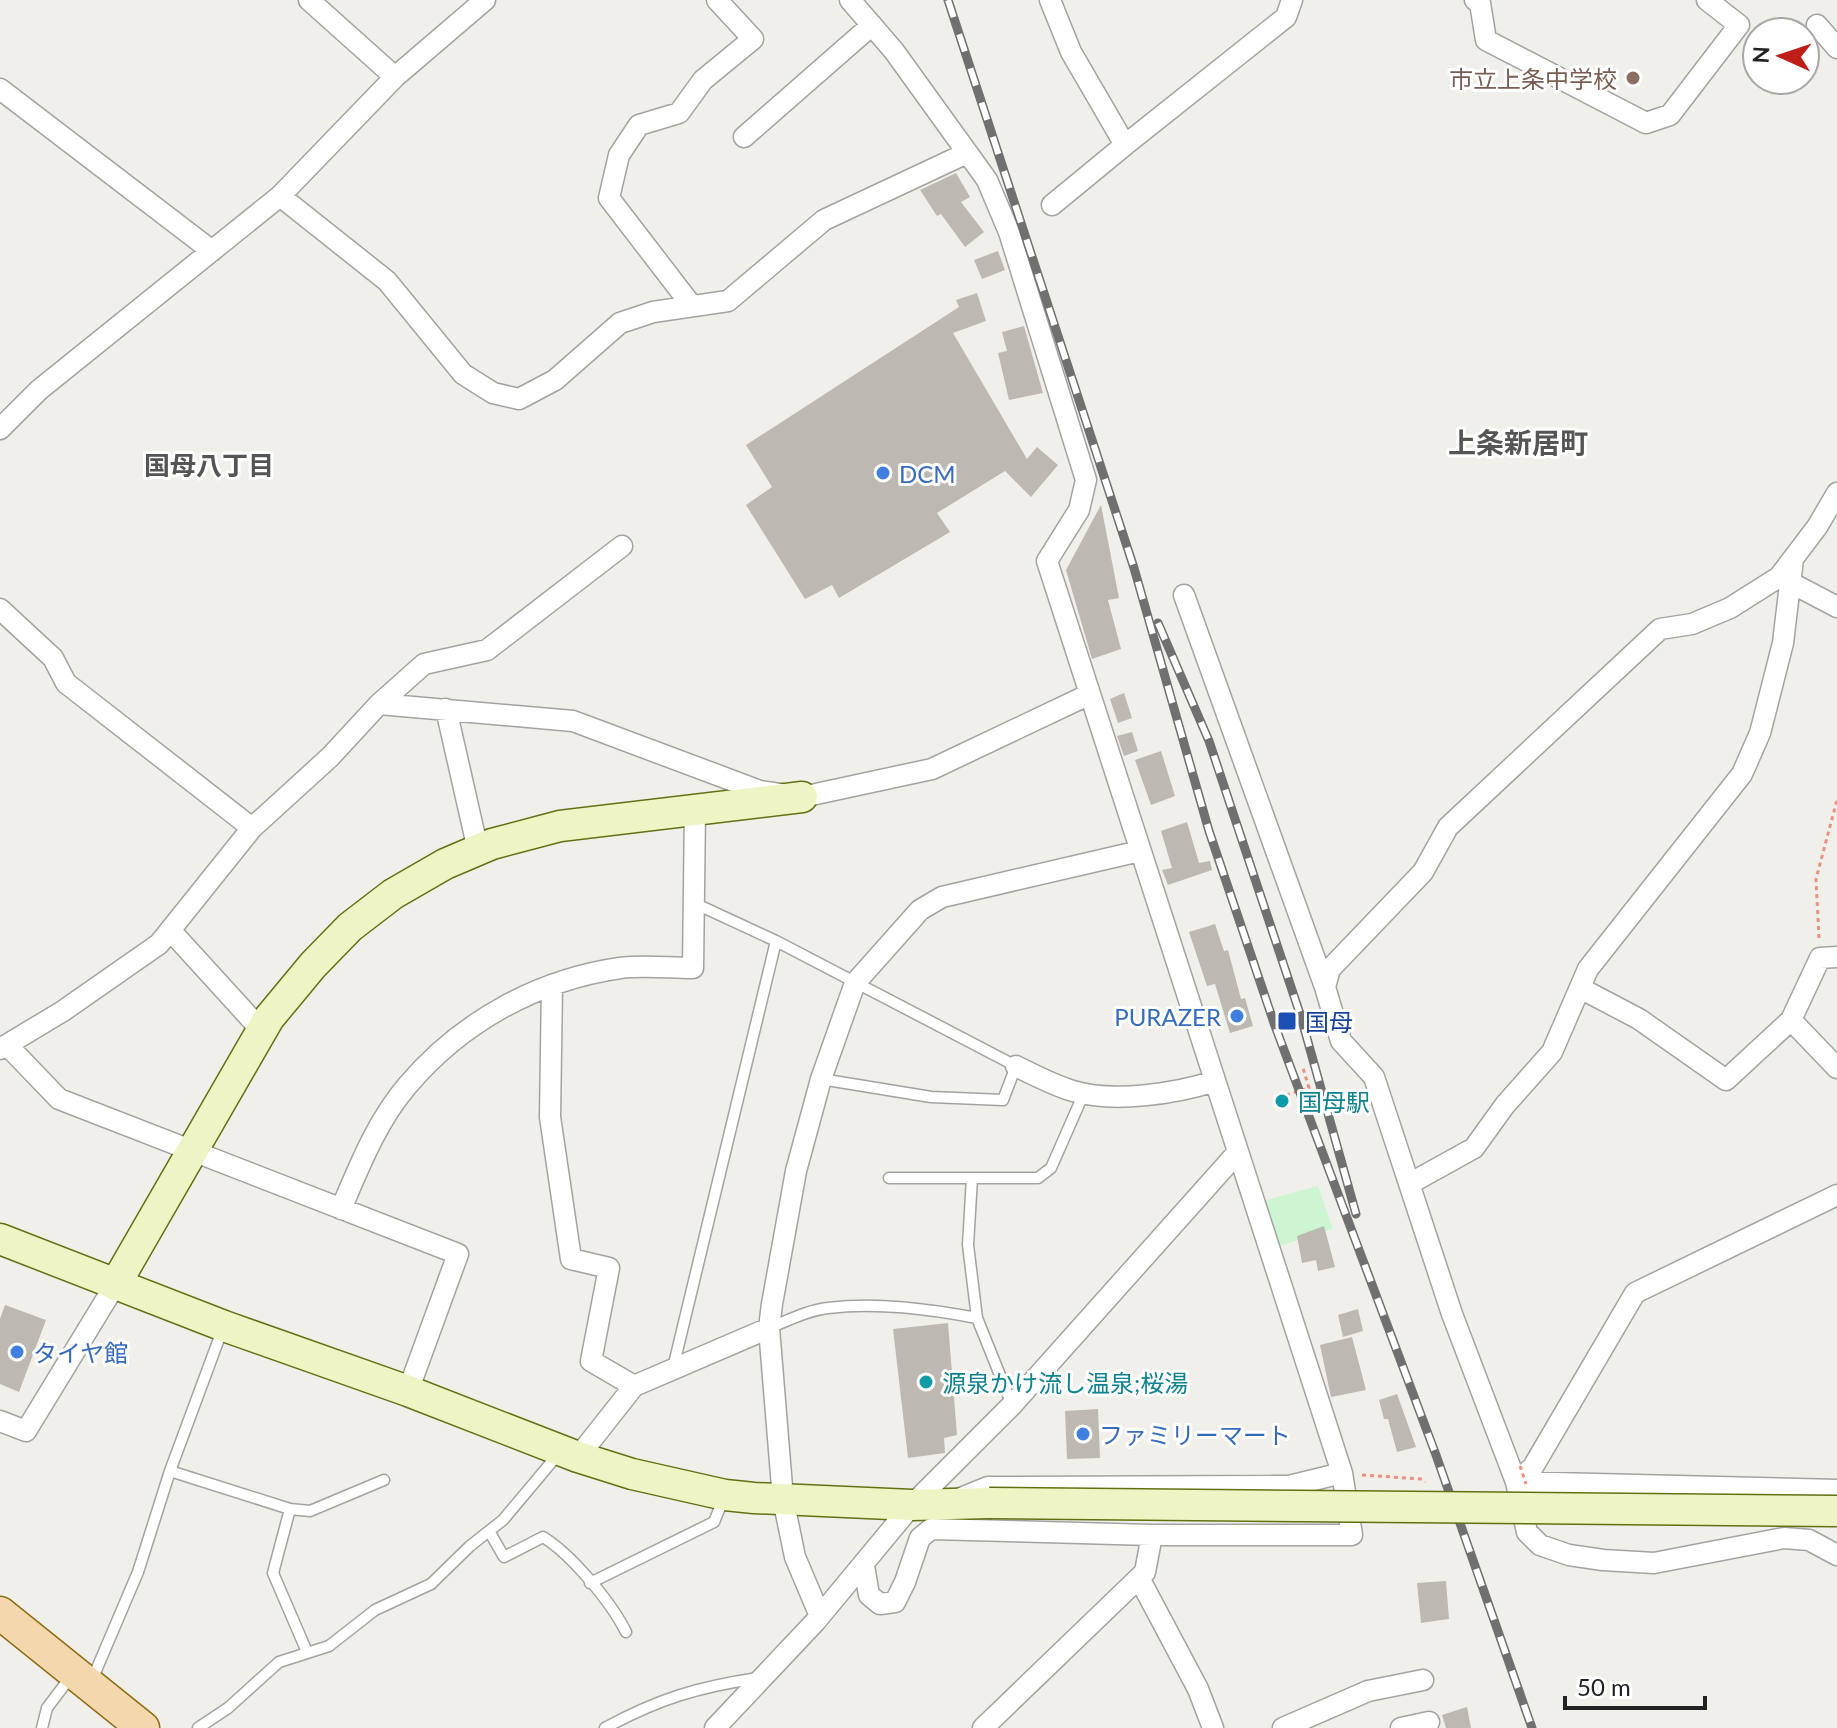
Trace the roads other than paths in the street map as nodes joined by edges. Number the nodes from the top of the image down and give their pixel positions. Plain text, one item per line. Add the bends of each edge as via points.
1 (309, 0) edge
2 (485, 0) edge
3 (717, 0) edge
4 (850, 0) edge
5 (1050, 0) edge
6 (1292, 0) edge
7 (1475, 0) edge
8 (1707, 0) edge
9 (872, 25) junction
10 (1821, 30) edge
11 (1837, 48) edge
12 (395, 77) junction
13 (0, 89) edge
14 (744, 137) dead end
15 (1125, 145) junction
16 (967, 153) junction
17 (280, 196) junction
18 (1052, 205) dead end
19 (212, 251) junction
20 (692, 306) junction
21 (4, 418) edge
22 (1837, 493) edge
23 (622, 546) dead end
24 (1785, 580) junction
25 (1184, 595) dead end
26 (1837, 607) edge
27 (0, 609) edge
28 (1090, 694) junction
29 (379, 704) junction
30 (446, 709) junction
31 (802, 797) junction
32 (695, 809) junction
33 (252, 828) junction
34 (478, 850) junction
35 (1140, 851) junction
36 (694, 903) junction
37 (170, 930) junction
38 (776, 941) junction
39 (1828, 957) edge
40 (855, 983) junction
41 (552, 985) junction
42 (1325, 987) junction
43 (1580, 988) junction
44 (1791, 1020) junction
45 (262, 1031) junction
46 (4, 1047) edge
47 (1016, 1066) junction
48 (1837, 1068) edge
49 (821, 1079) junction
50 (1215, 1081) junction
51 (1084, 1093) junction
52 (193, 1151) junction
53 (1238, 1152) junction
54 (889, 1178) dead end
55 (972, 1178) junction
56 (1409, 1184) junction
57 (1837, 1195) edge
58 (341, 1209) junction
59 (0, 1239) edge
60 (115, 1285) junction
61 (977, 1318) junction
62 (224, 1326) junction
63 (769, 1328) junction
64 (673, 1368) junction
65 (634, 1386) junction
66 (408, 1391) junction
67 (1012, 1405) junction
68 (0, 1421) edge
69 (570, 1454) junction
70 (170, 1471) junction
71 (1342, 1473) junction
72 (1521, 1478) junction
73 (384, 1480) dead end
74 (1837, 1490) edge
75 (725, 1495) junction
76 (783, 1499) junction
77 (946, 1504) junction
78 (912, 1505) junction
79 (290, 1509) junction
80 (1837, 1511) edge
81 (489, 1531) junction
82 (1152, 1535) junction
83 (1837, 1555) edge
84 (864, 1566) junction
85 (1139, 1578) junction
86 (590, 1583) junction
87 (0, 1613) edge
88 (820, 1616) junction
89 (626, 1632) dead end
90 (307, 1652) junction
91 (762, 1677) junction
92 (82, 1679) junction
93 (1423, 1680) dead end
94 (1429, 1722) dead end
95 (42, 1728) edge
96 (143, 1728) edge
97 (198, 1728) edge
98 (605, 1728) edge
99 (715, 1728) edge
100 (983, 1728) edge
101 (1213, 1728) edge
102 (1283, 1728) edge
103 (1401, 1728) edge

1 - 12 street
2 - 12 street
3 - 20 street via 753,39 703,80 679,113 639,125 619,155 609,198
4 - 9 street
5 - 15 street via 1071,52
6 - 15 street via 1286,17
7 - 8 street via 1480,3 1486,40 1646,123 1670,115 1739,25
9 - 14 street
9 - 16 street
10 - 11 street
12 - 17 street
13 - 19 street
15 - 18 street
16 - 20 street via 824,220 728,301
16 - 28 street via 987,180 1009,232 1086,480 1079,510 1047,561
17 - 19 street
17 - 20 street via 387,281 463,374 493,393 519,399 555,380 620,323
19 - 21 street
22 - 24 street via 1793,558
23 - 29 street via 487,650 424,664
24 - 26 street
24 - 42 street via 1705,619 1660,629 1448,827 1423,872 1330,969
24 - 43 street via 1783,643 1760,733 1742,774 1588,969
25 - 42 street
27 - 33 street via 53,658 66,683
28 - 31 street via 932,769
28 - 35 street
29 - 30 street
29 - 33 street
30 - 31 street via 573,721 760,791
30 - 34 street
31 - 32 street
32 - 34 street via 560,826
32 - 36 street
33 - 37 street
34 - 45 street via 393,894 350,927
35 - 40 street via 942,897 920,910
35 - 50 street
36 - 38 lane
36 - 41 street via 693,968 624,967
37 - 45 street
37 - 46 street via 159,944
38 - 40 lane
38 - 64 lane
39 - 44 street
40 - 47 lane
40 - 49 street
41 - 58 street via 471,1025 405,1087 368,1146
41 - 65 street via 550,1117 571,1259 609,1268 591,1361
42 - 56 street via 1341,1041 1374,1077
43 - 44 street via 1639,1019 1726,1080
43 - 56 street via 1552,1052 1474,1148
44 - 48 street
45 - 52 street
46 - 52 street via 59,1099
47 - 49 lane via 1003,1100 931,1097
47 - 51 street
49 - 63 street via 796,1171
50 - 51 street via 1141,1094
50 - 53 street
51 - 55 lane via 1051,1168 1038,1178
52 - 58 street
52 - 60 street
53 - 67 street
53 - 71 street
54 - 55 lane
55 - 61 lane via 968,1245
56 - 72 street via 1452,1314
57 - 72 street via 1635,1293 1533,1467
58 - 66 street via 458,1254
59 - 60 street
60 - 62 street
60 - 68 street via 26,1431
61 - 63 lane via 925,1308 852,1306 825,1308
61 - 67 lane
62 - 66 street
62 - 70 lane
63 - 64 street
63 - 76 street
64 - 65 street
65 - 69 street
66 - 69 street
67 - 78 street
69 - 75 street
69 - 81 lane
70 - 79 lane
70 - 92 lane via 138,1572
71 - 77 street via 1289,1486 988,1487
71 - 82 street via 1352,1535
72 - 74 street
72 - 83 street via 1527,1532 1540,1545 1569,1555 1654,1563 1784,1538 1809,1540
73 - 79 lane via 310,1511
75 - 76 street
75 - 86 lane via 714,1522
76 - 78 street
76 - 88 street via 795,1557
77 - 78 street
77 - 80 street, bridge
78 - 84 street
79 - 90 lane via 273,1573
81 - 86 lane via 504,1557 543,1537 559,1547
81 - 90 lane via 431,1584 375,1610 329,1646
82 - 84 street via 931,1529 920,1538 895,1602 880,1604 869,1595
82 - 85 street via 1145,1572
84 - 88 street
85 - 100 street
85 - 101 street
86 - 89 lane via 616,1611
87 - 92 main road
88 - 91 street
90 - 97 lane via 279,1662
91 - 98 lane via 706,1685 646,1706
91 - 99 street
92 - 95 lane via 47,1708
92 - 96 main road
93 - 102 street via 1368,1691
94 - 103 street

